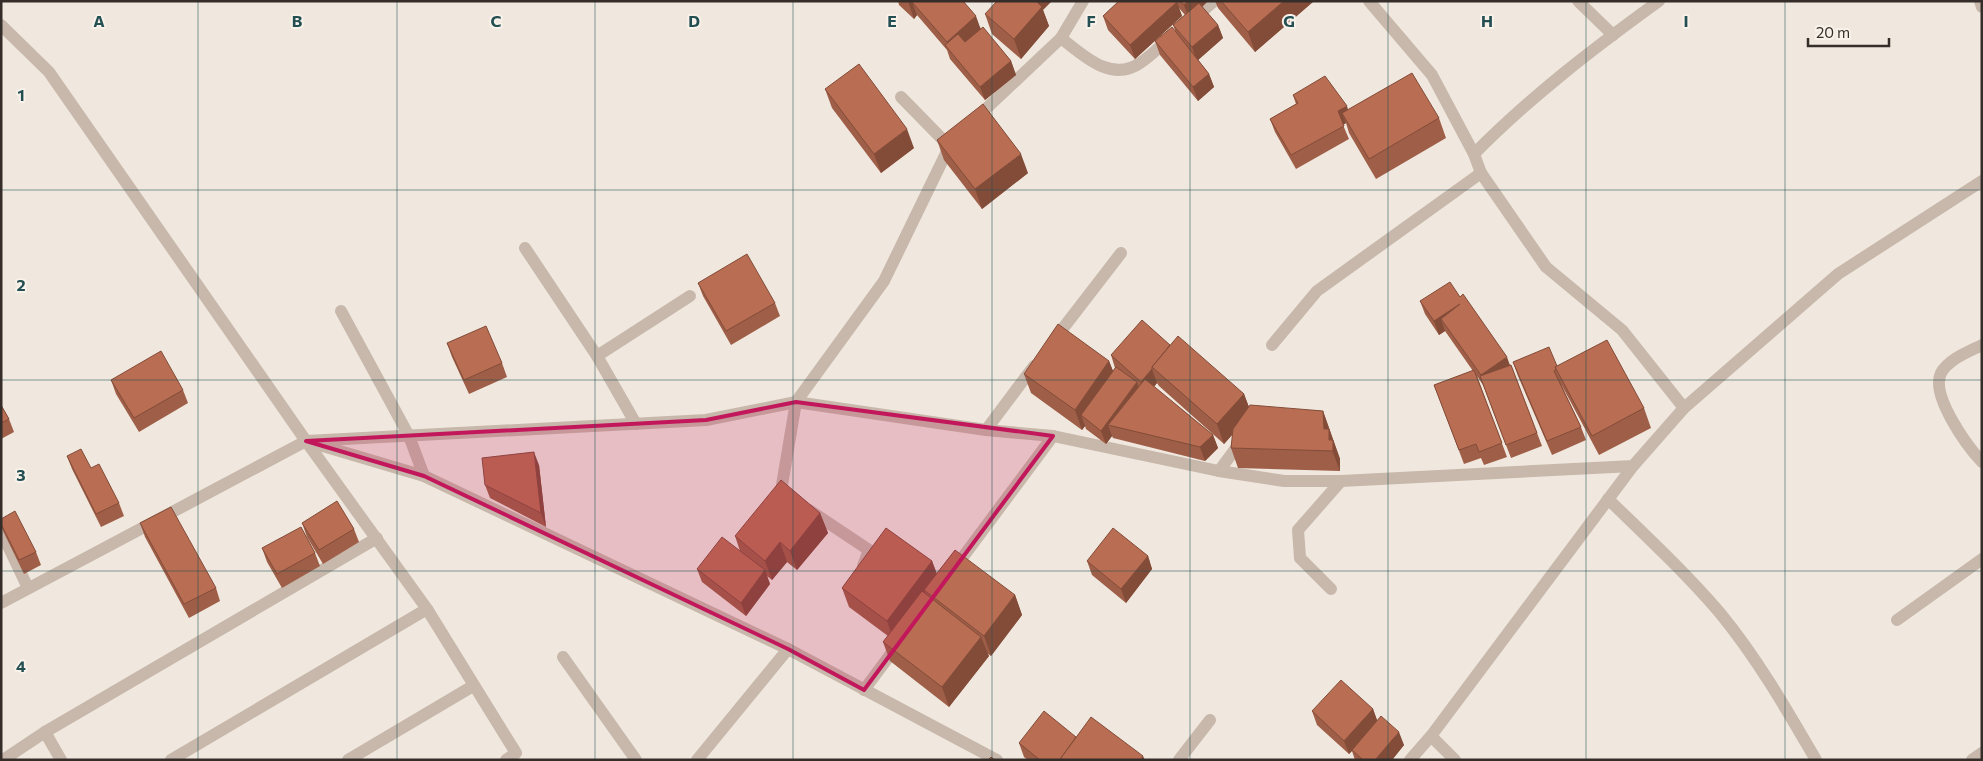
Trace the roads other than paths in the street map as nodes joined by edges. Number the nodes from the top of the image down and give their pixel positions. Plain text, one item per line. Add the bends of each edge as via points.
1 (1083, 1) edge
2 (1214, 1) edge
3 (1369, 1) edge
4 (1578, 1) edge
5 (1659, 1) edge
6 (1980, 1) edge
7 (1982, 7) edge
8 (1, 25) edge
9 (1613, 35) junction
10 (1061, 38) junction
11 (901, 98) dead end
12 (948, 145) junction
13 (1474, 154) junction
14 (1481, 173) junction
15 (1982, 181) edge
16 (525, 248) dead end
17 (1121, 253) dead end
18 (690, 296) dead end
19 (341, 311) dead end
20 (1982, 344) edge
21 (1272, 345) dead end
22 (597, 356) junction
23 (796, 402) junction
24 (1684, 408) junction
25 (636, 424) junction
26 (986, 430) junction
27 (1247, 432) edge
28 (409, 436) junction
29 (1053, 436) junction
30 (306, 441) junction
31 (1982, 462) edge
32 (1633, 466) junction
33 (1219, 471) junction
34 (424, 476) junction
35 (1341, 481) junction
36 (1608, 499) junction
37 (1, 530) edge
38 (377, 538) junction
39 (1982, 559) edge
40 (947, 579) edge
41 (858, 581) edge
42 (28, 588) junction
43 (1331, 590) dead end
44 (1, 603) edge
45 (427, 610) junction
46 (1897, 620) dead end
47 (906, 635) edge
48 (788, 648) junction
49 (564, 657) dead end
50 (473, 686) junction
51 (864, 690) junction
52 (1210, 720) dead end
53 (45, 732) junction
54 (1431, 736) junction
55 (1982, 753) edge
56 (3, 760) edge
57 (61, 760) edge
58 (172, 760) edge
59 (348, 760) edge
60 (506, 760) edge
61 (636, 760) edge
62 (697, 760) edge
63 (997, 760) edge
64 (1180, 760) edge
65 (1410, 760) edge
66 (1455, 760) edge
67 (1816, 760) edge
68 (1972, 760) edge

1 - 10 street
2 - 10 street via 1139,65 1117,71 1096,65
3 - 13 street via 1432,76
4 - 9 street
5 - 9 street
6 - 7 street
8 - 30 street via 48,72
9 - 13 street via 1506,121
10 - 12 street
11 - 12 street
12 - 23 street via 884,281
13 - 14 street
14 - 21 street via 1317,292
14 - 24 street via 1546,267 1622,330
15 - 24 street via 1838,274
16 - 22 street
17 - 26 street
18 - 22 street
19 - 28 street
20 - 31 street via 1955,359 1941,373 1938,385 1952,421
22 - 25 street
23 - 25 street via 706,420
23 - 26 street
23 - 41 street via 781,491 869,550
24 - 32 street
25 - 28 street
26 - 29 street
27 - 33 street
28 - 30 street
28 - 34 street
29 - 33 street
29 - 40 street
30 - 34 street
30 - 38 street
30 - 42 street
32 - 35 street
32 - 36 street
33 - 35 street via 1284,481
34 - 48 street
35 - 43 street via 1298,530 1300,558
36 - 54 street
36 - 67 street via 1670,558 1721,614 1773,687
37 - 42 street
38 - 45 street
38 - 53 street
39 - 46 street
42 - 44 street
45 - 50 street
45 - 58 street
47 - 51 street
48 - 51 street
48 - 62 street
49 - 61 street
50 - 59 street
50 - 60 street via 516,753
51 - 63 street
52 - 64 street
53 - 56 street
53 - 57 street
54 - 65 street
54 - 66 street
55 - 68 street

